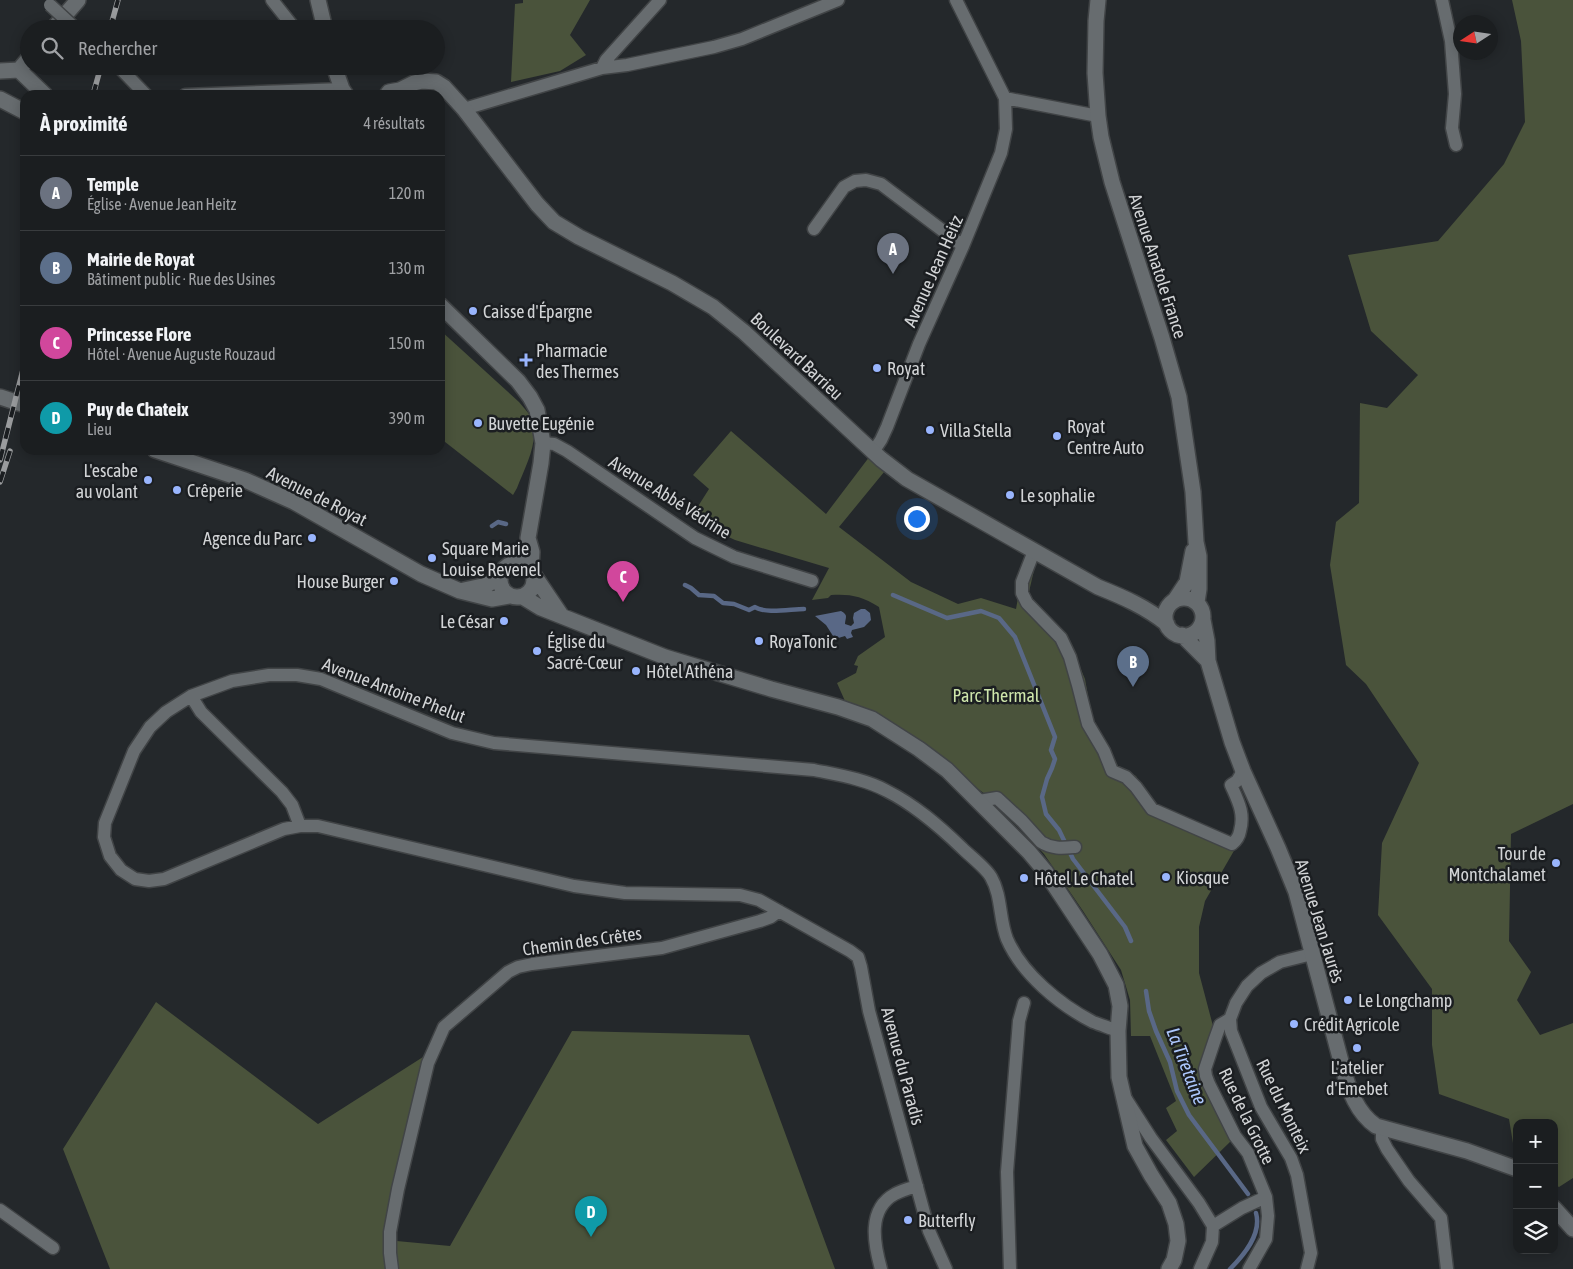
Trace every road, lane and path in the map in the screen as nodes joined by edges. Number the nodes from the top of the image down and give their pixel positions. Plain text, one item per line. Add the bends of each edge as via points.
1 (78, 0) edge
2 (272, 0) edge
3 (318, 0) edge
4 (660, 0) edge
5 (838, 0) edge
6 (956, 0) edge
7 (1098, 0) edge
8 (1442, 0) edge
9 (48, 2) edge
10 (61, 20) edge
11 (67, 20) edge
12 (288, 20) edge
13 (323, 20) edge
14 (20, 65) edge
15 (602, 68) junction
16 (0, 71) edge
17 (31, 75) edge
18 (127, 75) edge
19 (337, 75) edge
20 (42, 90) edge
21 (141, 90) edge
22 (343, 90) edge
23 (401, 90) edge
24 (1005, 98) junction
25 (0, 99) edge
26 (20, 109) edge
27 (464, 109) junction
28 (1098, 116) junction
29 (1456, 145) dead end
30 (814, 229) dead end
31 (964, 246) junction
32 (445, 310) edge
33 (0, 397) edge
34 (20, 403) edge
35 (543, 443) junction
36 (873, 452) junction
37 (170, 455) edge
38 (528, 538) junction
39 (1196, 542) junction
40 (1034, 551) junction
41 (511, 564) junction
42 (533, 572) junction
43 (500, 576) junction
44 (812, 581) dead end
45 (460, 591) junction
46 (516, 596) junction
47 (1130, 600) junction
48 (1173, 602) junction
49 (1197, 602) junction
50 (562, 615) junction
51 (1203, 620) junction
52 (1167, 624) junction
53 (1182, 635) junction
54 (1208, 661) junction
55 (191, 696) junction
56 (1242, 771) junction
57 (978, 801) junction
58 (300, 826) junction
59 (1075, 848) dead end
60 (779, 911) junction
61 (1312, 954) junction
62 (1024, 1003) dead end
63 (1230, 1019) junction
64 (1118, 1031) junction
65 (1122, 1092) junction
66 (1382, 1129) junction
67 (1513, 1168) edge
68 (917, 1186) junction
69 (1261, 1199) junction
70 (1555, 1209) edge
71 (0, 1210) edge
72 (1213, 1226) junction
73 (1573, 1229) edge
74 (52, 1248) dead end
75 (1308, 1266) edge
76 (392, 1269) edge
77 (881, 1269) edge
78 (946, 1269) edge
79 (1010, 1269) edge
80 (1169, 1269) edge
81 (1200, 1269) edge
82 (1249, 1269) edge
83 (1447, 1269) edge

1 - 10 main road
2 - 12 street
3 - 13 main road
4 - 15 street
5 - 15 street via 742,39
6 - 24 street, Avenue Jean Heitz
7 - 28 main road, Avenue Anatole France via 1095,73
8 - 29 street via 1451,41 1455,94 1452,128
9 - 11 street, bridge
14 - 16 main road
15 - 27 street
17 - 20 main road
18 - 21 street
19 - 22 main road
23 - 27 main road, Boulevard Barrieu via 422,81 436,82 444,86
24 - 28 street
24 - 31 street, Avenue Jean Heitz via 1006,129 1001,153
25 - 26 main road
27 - 36 main road, Boulevard Barrieu via 529,195 554,222 713,307
28 - 39 main road, Avenue Anatole France via 1112,182 1179,397 1193,492
30 - 31 street via 844,186 866,180 881,184
31 - 36 street, Avenue Jean Heitz via 887,427
32 - 35 main road via 523,388 537,410
33 - 34 main road
35 - 38 main road
35 - 44 street, Avenue Abbé Védrine via 554,444 567,451 695,538 734,557
36 - 40 main road, Boulevard Barrieu via 926,491
37 - 45 main road, Avenue de Royat via 245,480 280,496 428,578
38 - 41 main road
38 - 42 main road
39 - 48 main road, Avenue Anatole France via 1187,582
39 - 49 main road, Avenue Anatole France via 1200,556
40 - 47 main road, Boulevard Barrieu via 1098,587
40 - 56 street via 1022,582 1022,594 1061,638 1070,657 1088,724 1112,771 1126,777 1152,810 1232,844 1237,840 1242,823 1241,806 1231,785
41 - 42 main road via 523,564
41 - 43 main road
42 - 46 main road via 533,589
42 - 50 main road
43 - 45 main road via 487,585
43 - 46 main road via 503,591
45 - 46 main road, Avenue de Royat via 492,599
46 - 50 main road
47 - 48 main road, Boulevard Barrieu
47 - 52 main road, Boulevard Barrieu
48 - 49 main road via 1186,598
48 - 52 main road via 1167,610
49 - 51 main road
50 - 57 main road via 665,658 872,719 947,770
51 - 53 main road via 1197,630
51 - 54 main road, Avenue Jean Jaurès
52 - 53 main road via 1173,632
53 - 54 main road, Avenue Jean Jaurès
54 - 56 main road, Avenue Jean Jaurès
55 - 58 street via 201,712 282,792 292,805
55 - 58 street, Avenue Antoine Phelut via 150,727 130,760 105,823 104,837 110,856 121,870 135,879 164,879 284,829
55 - 64 street, Avenue Antoine Phelut via 232,681 297,674 321,679 452,733 494,743 814,770 886,790 943,830 991,877 1008,940 1035,980 1094,1022
56 - 61 main road, Avenue Jean Jaurès via 1296,892
57 - 59 street via 997,798 1047,846
57 - 64 main road via 1045,871 1100,954 1116,985 1120,1006
58 - 60 street, Avenue Antoine Phelut via 318,826 574,886 625,893 740,895 759,900
60 - 68 street, Avenue du Paradis via 858,957 869,1011
60 - 76 street, Chemin des Crêtes via 760,921 662,948 518,967 444,1027 428,1063 398,1189 390,1232
61 - 63 street, Rue de la Grotte via 1280,962 1261,973 1247,986
61 - 66 main road, Avenue Jean Jaurès via 1351,1095 1369,1121
62 - 79 street via 1019,1021 1007,1172
63 - 69 street, Rue de la Grotte via 1220,1025 1205,1069 1206,1076 1235,1136 1248,1153
63 - 75 street, Rue du Monteix via 1230,1031 1261,1107 1291,1158 1297,1175 1311,1252
64 - 65 main road
65 - 72 street
65 - 80 main road via 1135,1146 1169,1203 1176,1224 1178,1241
66 - 67 main road via 1467,1151
66 - 83 street via 1382,1139 1387,1148 1440,1218
68 - 77 street via 894,1194 883,1203 876,1218 874,1236
68 - 78 street, Avenue du Paradis via 929,1231
69 - 72 street
69 - 82 street, Rue de la Grotte via 1268,1216 1266,1239
70 - 73 main road
71 - 74 street
72 - 81 street via 1212,1242

